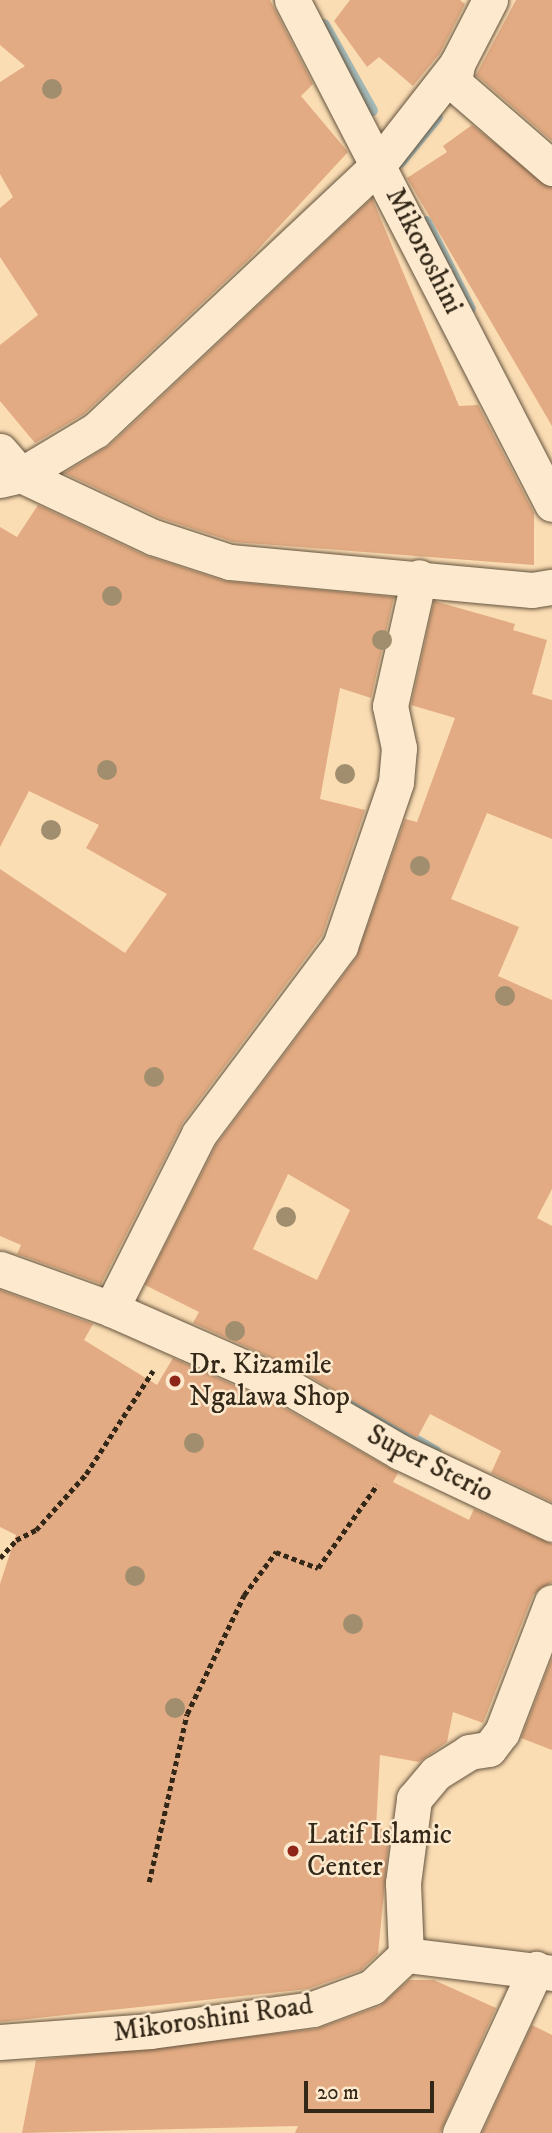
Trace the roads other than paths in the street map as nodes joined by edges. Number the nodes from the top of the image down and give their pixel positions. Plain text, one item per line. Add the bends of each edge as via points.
1 (292, 0) edge
2 (490, 0) edge
3 (457, 64) junction
4 (379, 164) junction
5 (552, 168) edge
6 (7, 469) edge
7 (552, 504) edge
8 (419, 576) junction
9 (552, 587) edge
10 (0, 1269) edge
11 (111, 1309) junction
12 (552, 1524) edge
13 (552, 1602) edge
14 (406, 1955) junction
15 (544, 1971) edge
16 (0, 2042) edge
17 (460, 2133) edge

1 - 4 street, Mikoroshini
2 - 3 street
3 - 4 street
3 - 5 street via 454,83
4 - 6 street via 96,430
4 - 7 street, Mikoroshini
6 - 8 street via 153,537 230,562
8 - 9 street via 532,590
8 - 11 street via 390,706 399,748 396,782 340,946 206,1123
10 - 11 street, Super Sterio
11 - 12 street, Super Sterio via 290,1388 400,1452
13 - 14 street via 502,1732 489,1749 469,1752 436,1773 414,1799 403,1883
14 - 15 street
14 - 16 street, Mikoroshini Road via 372,1987 313,2009 151,2031
15 - 17 street

